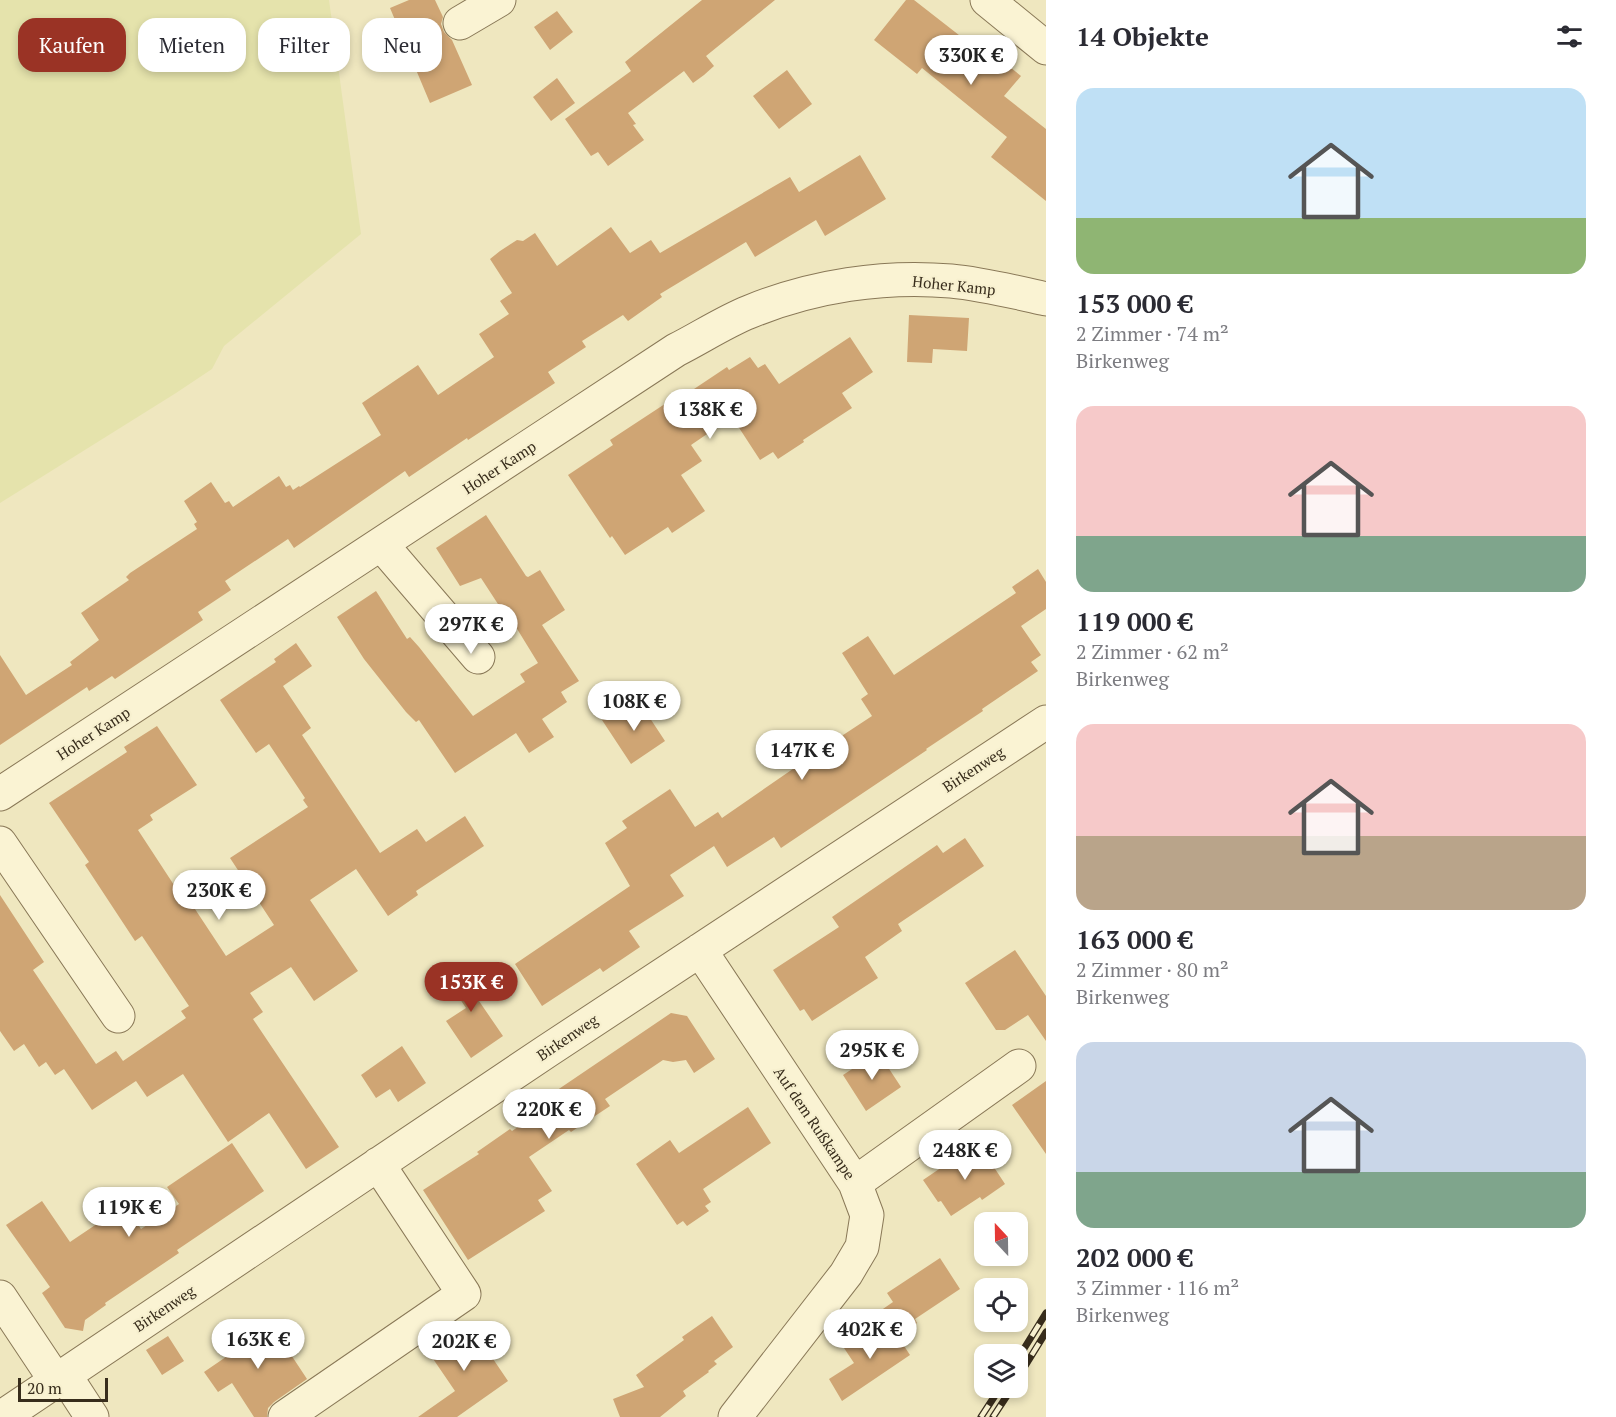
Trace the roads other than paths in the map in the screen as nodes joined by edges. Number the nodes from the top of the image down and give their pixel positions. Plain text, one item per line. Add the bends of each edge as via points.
1 (499, 0) edge
2 (987, 0) edge
3 (460, 23) dead end
4 (1046, 48) edge
5 (1046, 299) edge
6 (381, 544) junction
7 (478, 657) dead end
8 (1046, 722) edge
9 (0, 794) edge
10 (0, 843) edge
11 (700, 950) junction
12 (118, 1016) dead end
13 (1019, 1066) dead end
14 (378, 1164) junction
15 (855, 1183) junction
16 (0, 1297) edge
17 (60, 1377) junction
18 (2, 1417) edge
19 (92, 1417) edge
20 (285, 1417) edge
21 (735, 1417) edge

1 - 3 street
2 - 4 street
5 - 6 street, Hoher Kamp via 951,281 901,280 826,288 748,312 676,350
6 - 7 street
6 - 9 street, Hoher Kamp
8 - 11 street, Birkenweg
10 - 12 street
11 - 14 street, Birkenweg
11 - 15 street, Auf dem Rußkampe
13 - 15 street
14 - 17 street, Birkenweg
14 - 20 street via 464,1294
15 - 21 street, Auf dem Rußkampe via 867,1215 862,1246 846,1274
16 - 17 street
17 - 18 street, Birkenweg
17 - 19 street

